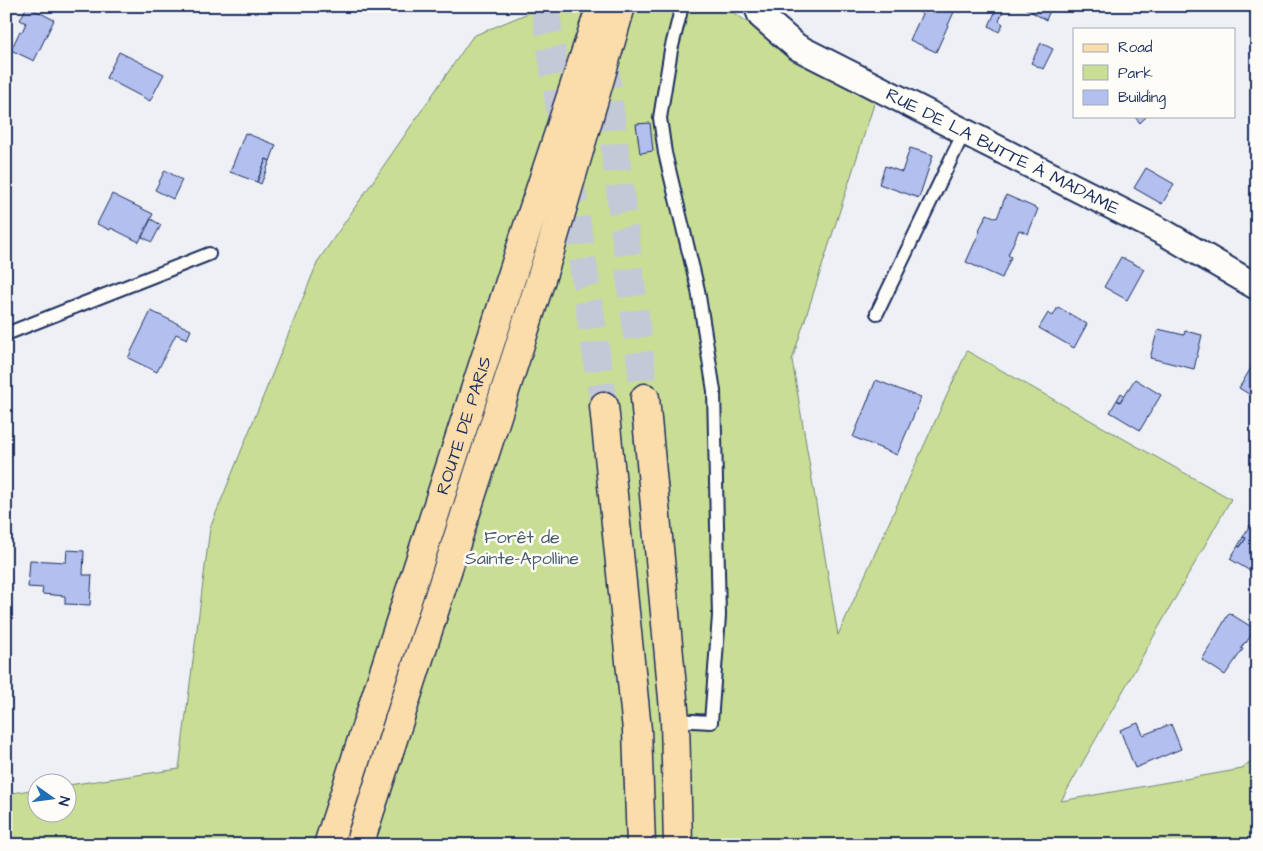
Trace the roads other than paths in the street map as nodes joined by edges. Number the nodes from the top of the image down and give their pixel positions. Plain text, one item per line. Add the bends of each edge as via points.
1 (601, 6) edge
2 (621, 6) edge
3 (682, 6) edge
4 (757, 6) edge
5 (964, 132) junction
6 (209, 254) dead end
7 (1257, 287) edge
8 (877, 313) dead end
9 (6, 334) edge
10 (645, 398) tunnel mouth
11 (604, 406) tunnel mouth
12 (675, 720) junction
13 (328, 845) edge
14 (359, 845) edge
15 (642, 845) edge
16 (678, 845) edge

1 - 13 main road, ROUTE DE PARIS
2 - 14 main road, ROUTE DE PARIS via 549,254
3 - 12 lane via 660,118 665,153 698,290 714,391 719,616 711,722
4 - 5 street, RUE DE LA BUTTE À MADAME via 761,16 797,47
5 - 7 street, RUE DE LA BUTTE À MADAME via 1165,233
5 - 8 lane
6 - 9 lane
10 - 12 main road
11 - 15 main road via 637,730
12 - 16 main road

